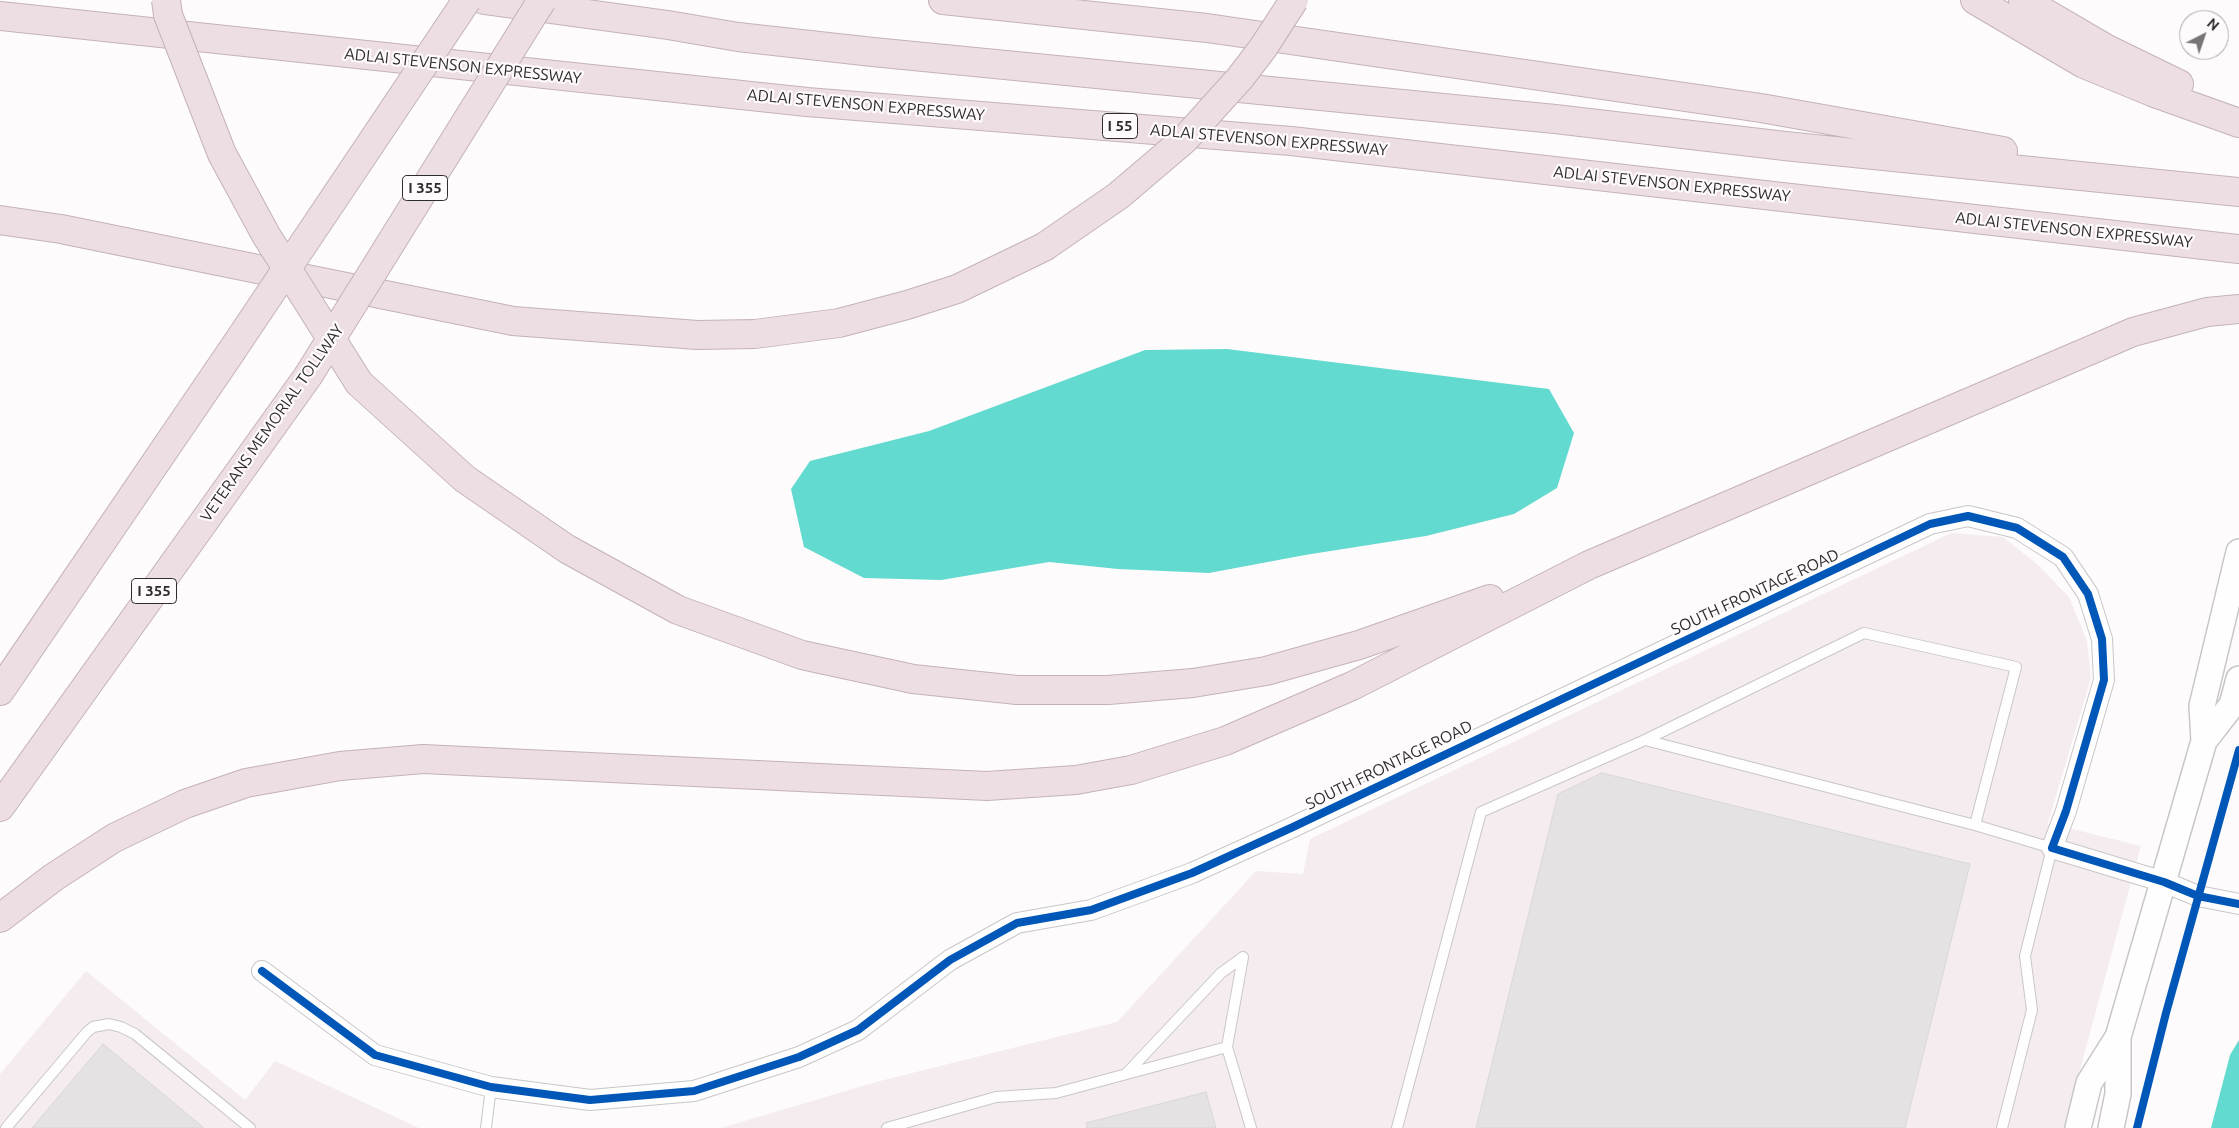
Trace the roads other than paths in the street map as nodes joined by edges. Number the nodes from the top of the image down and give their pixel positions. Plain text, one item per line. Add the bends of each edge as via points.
1 (166, 0) edge
2 (467, 0) edge
3 (484, 0) edge
4 (542, 0) edge
5 (943, 0) edge
6 (1294, 0) edge
7 (1975, 0) edge
8 (2023, 0) edge
9 (0, 16) edge
10 (2239, 107) edge
11 (2239, 123) edge
12 (2233, 191) edge
13 (0, 220) edge
14 (2239, 249) edge
15 (2239, 309) edge
16 (2239, 552) edge
17 (1589, 565) junction
18 (2239, 679) edge
19 (0, 691) edge
20 (1645, 740) junction
21 (2204, 741) junction
22 (0, 807) edge
23 (1975, 825) junction
24 (2052, 848) junction
25 (2164, 882) junction
26 (2239, 904) edge
27 (0, 918) edge
28 (262, 971) dead end
29 (2118, 1036) junction
30 (1227, 1047) junction
31 (1126, 1074) junction
32 (491, 1087) junction
33 (6, 1128) edge
34 (250, 1128) edge
35 (486, 1128) edge
36 (887, 1128) edge
37 (1251, 1128) edge
38 (1397, 1128) edge
39 (2002, 1128) edge
40 (2078, 1128) edge
41 (2111, 1128) edge

1 - 17 highway, bridge via 168,15 222,154 266,235 360,383 465,479 567,549 678,610 802,655 913,679 1017,690 1108,690 1193,683 1266,671 1359,645
2 - 19 highway, bridge
3 - 12 highway via 668,24 738,37 873,52 1556,119 1776,145
4 - 22 highway, VETERANS MEMORIAL TOLLWAY / I 355, bridge via 308,376
5 - 12 highway via 1207,28 1762,108
6 - 13 highway, bridge via 1240,78 1185,138 1118,196 1044,247 957,289 907,306 799,330 697,335 513,321 71,231
7 - 11 highway via 2084,64
8 - 10 highway via 2157,75
9 - 14 highway, ADLAI STEVENSON EXPRESSWAY / I 55 via 807,102 1291,141
15 - 17 highway via 2207,312 2133,332
16 - 21 street via 2202,706
17 - 27 highway via 1352,686 1225,741 1131,770 1076,780 987,786 423,759 340,766 246,783 185,804 114,838 54,877
18 - 21 street via 2232,705
20 - 23 lane
20 - 23 lane via 1864,633 2016,668
20 - 38 lane via 1480,812
21 - 25 street
23 - 24 lane
24 - 25 street
24 - 32 street, SOUTH FRONTAGE ROAD via 2104,680 2102,639 2088,594 2063,557 2017,528 1968,516 1930,524 1192,872 1091,910 1017,923 950,960 858,1030 798,1057 694,1091 590,1100
24 - 39 lane via 2025,956 2032,1010
25 - 26 street via 2198,896
25 - 29 street
28 - 32 street, SOUTH FRONTAGE ROAD via 375,1055
29 - 40 street via 2089,1083
29 - 41 street via 2118,1094
30 - 31 lane
30 - 31 lane via 1243,958 1220,972
30 - 37 lane
31 - 36 lane via 1056,1093 996,1097
32 - 35 lane
33 - 34 lane via 87,1032 93,1027 109,1024 135,1034

